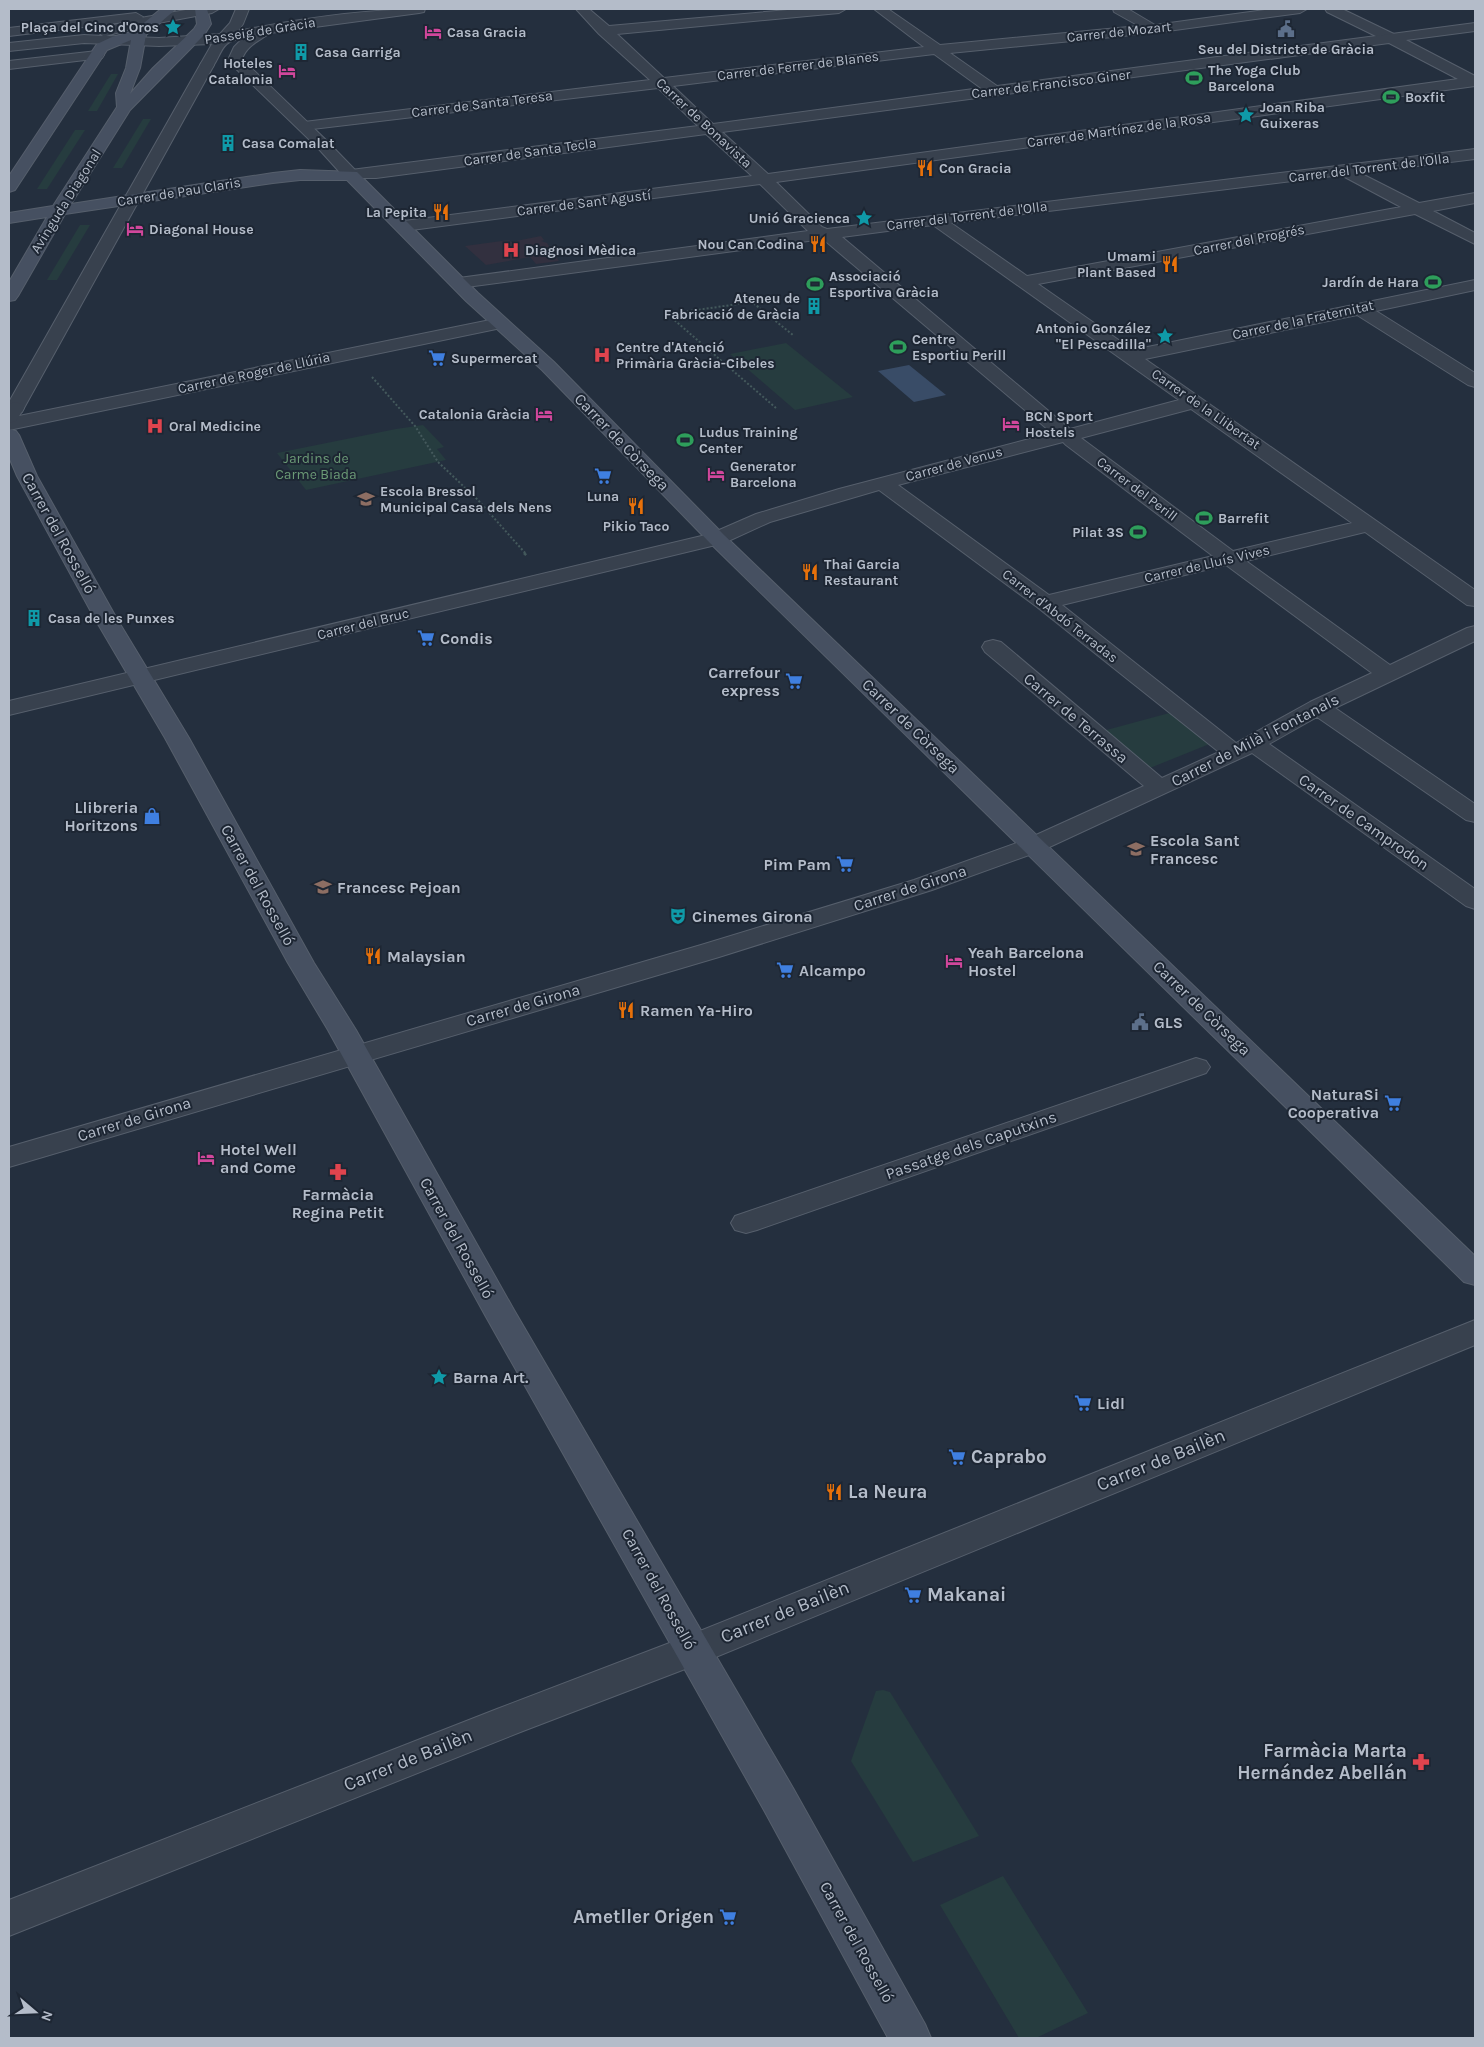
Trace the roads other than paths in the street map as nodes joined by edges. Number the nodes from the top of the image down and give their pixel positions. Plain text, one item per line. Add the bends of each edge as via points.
1 (205, 9) edge
2 (242, 9) edge
3 (419, 9) edge
4 (582, 9) edge
5 (839, 9) edge
6 (880, 9) edge
7 (1120, 9) edge
8 (1300, 9) edge
9 (1332, 9) edge
10 (153, 14) edge
11 (277, 27) junction
12 (1475, 27) edge
13 (1152, 29) junction
14 (604, 31) junction
15 (9, 32) edge
16 (118, 33) junction
17 (138, 37) junction
18 (224, 38) junction
19 (1393, 39) junction
20 (190, 41) junction
21 (9, 48) edge
22 (936, 50) junction
23 (97, 55) junction
24 (9, 65) edge
25 (660, 82) junction
26 (1475, 82) edge
27 (994, 92) junction
28 (124, 107) junction
29 (304, 126) junction
30 (710, 128) junction
31 (1475, 154) edge
32 (1345, 171) junction
33 (351, 175) junction
34 (763, 178) junction
35 (9, 187) edge
36 (1475, 198) edge
37 (132, 199) junction
38 (1416, 209) junction
39 (59, 210) junction
40 (9, 218) edge
41 (936, 220) junction
42 (404, 226) junction
43 (827, 235) junction
44 (1475, 239) edge
45 (1022, 282) junction
46 (459, 283) junction
47 (1475, 285) edge
48 (9, 296) edge
49 (1359, 308) junction
50 (500, 322) junction
51 (1131, 356) junction
52 (1475, 381) edge
53 (1195, 402) junction
54 (11, 416) edge
55 (1066, 434) junction
56 (9, 435) edge
57 (882, 483) junction
58 (1369, 525) junction
59 (717, 539) junction
60 (1228, 558) junction
61 (1475, 600) edge
62 (1044, 602) junction
63 (1475, 632) edge
64 (993, 648) dead end
65 (1388, 674) junction
66 (142, 677) junction
67 (1318, 707) junction
68 (9, 708) edge
69 (1244, 748) junction
70 (1160, 788) junction
71 (1475, 815) edge
72 (1034, 845) junction
73 (1475, 900) edge
74 (355, 1054) junction
75 (1196, 1067) dead end
76 (9, 1157) edge
77 (746, 1223) dead end
78 (1475, 1274) edge
79 (1475, 1332) edge
80 (694, 1650) junction
81 (9, 1918) edge
82 (910, 2038) edge

1 - 10 street, Passeig de Gràcia via 182,14
1 - 20 main road via 204,24
2 - 18 street via 236,24
3 - 11 street, Passeig de Gràcia
4 - 14 street, Carrer de Bonavista
5 - 14 street
6 - 22 street
7 - 13 street
8 - 13 street, Carrer de Mozart
9 - 19 street
10 - 15 street
10 - 16 street, Passeig de Gràcia
10 - 16 street
10 - 17 main road
11 - 18 street, Passeig de Gràcia
11 - 29 street via 254,36 238,51 235,60
12 - 19 street, Carrer de Francisco Giner
13 - 22 street, Carrer de Mozart
14 - 25 street, Carrer de Bonavista
16 - 17 street, Passeig de Gràcia
16 - 21 street, Passeig de Gràcia
16 - 23 main road
17 - 20 street
17 - 28 main road, Avinguda Diagonal via 133,68 123,93
18 - 20 street, Passeig de Gràcia
18 - 37 street via 214,50
19 - 26 street
19 - 27 street, Carrer de Francisco Giner
20 - 28 main road, Avinguda Diagonal
22 - 25 street, Carrer de Ferrer de Blanes
22 - 27 street
23 - 24 street
23 - 35 main road
25 - 29 street, Carrer de Santa Teresa
25 - 30 street, Carrer de Bonavista
26 - 34 street, Carrer de Martínez de la Rosa
27 - 30 street, Carrer de Francisco Giner
28 - 39 main road, Avinguda Diagonal
29 - 33 street
30 - 33 street, Carrer de Santa Tecla
30 - 34 street, Carrer de Bonavista
31 - 32 street, Carrer del Torrent de l'Olla
32 - 38 street
32 - 41 street, Carrer del Torrent de l'Olla
33 - 37 main road, Carrer de Pau Claris via 300,175
33 - 42 main road, Carrer de Còrsega
34 - 42 street, Carrer de Sant Agustí
34 - 43 street, Carrer de Bonavista via 816,230
36 - 38 street, Carrer del Progrés
37 - 39 main road, Carrer de Pau Claris
37 - 54 street
38 - 44 street
38 - 45 street, Carrer del Progrés
39 - 40 main road, Carrer de Pau Claris
39 - 48 main road, Avinguda Diagonal
41 - 43 street, Carrer del Torrent de l'Olla
41 - 45 street, Carrer de la Llibertat
42 - 46 main road, Carrer de Còrsega
43 - 46 street, Carrer del Torrent de l'Olla
43 - 55 street, Carrer del Perill
45 - 51 street, Carrer de la Llibertat
46 - 50 main road, Carrer de Còrsega
47 - 49 street, Carrer de la Fraternitat
49 - 51 street, Carrer de la Fraternitat
49 - 52 street
50 - 54 street, Carrer de Roger de Llúria
50 - 59 main road, Carrer de Còrsega via 548,366
51 - 53 street, Carrer de la Llibertat
53 - 55 street, Carrer de Venus
53 - 58 street, Carrer de la Llibertat
55 - 57 street, Carrer de Venus
55 - 60 street, Carrer del Perill
56 - 66 main road, Carrer del Rosselló via 27,476
57 - 59 street, Carrer de Venus via 763,518
57 - 62 street, Carrer d'Abdó Terradas
58 - 60 street, Carrer de Lluís Vives
58 - 61 street, Carrer de la Llibertat
59 - 66 street, Carrer del Bruc
59 - 72 main road, Carrer de Còrsega
60 - 62 street, Carrer de Lluís Vives
60 - 65 street, Carrer del Perill
62 - 69 street, Carrer d'Abdó Terradas
63 - 65 street, Carrer de Milà i Fontanals
64 - 70 street, Carrer de Terrassa
65 - 67 street, Carrer de Milà i Fontanals
66 - 68 street, Carrer del Bruc
66 - 74 main road, Carrer del Rosselló
67 - 69 street, Carrer de Milà i Fontanals
67 - 71 street
69 - 70 street, Carrer de Milà i Fontanals
69 - 73 street, Carrer de Camprodon
70 - 72 street, Carrer de Milà i Fontanals
72 - 74 street, Carrer de Girona via 923,885 738,943
72 - 78 main road, Carrer de Còrsega
74 - 76 street, Carrer de Girona
74 - 80 main road, Carrer del Rosselló via 500,1315
75 - 77 street, Passatge dels Caputxins
79 - 80 street, Carrer de Bailèn
80 - 81 street, Carrer de Bailèn
80 - 82 main road, Carrer del Rosselló

